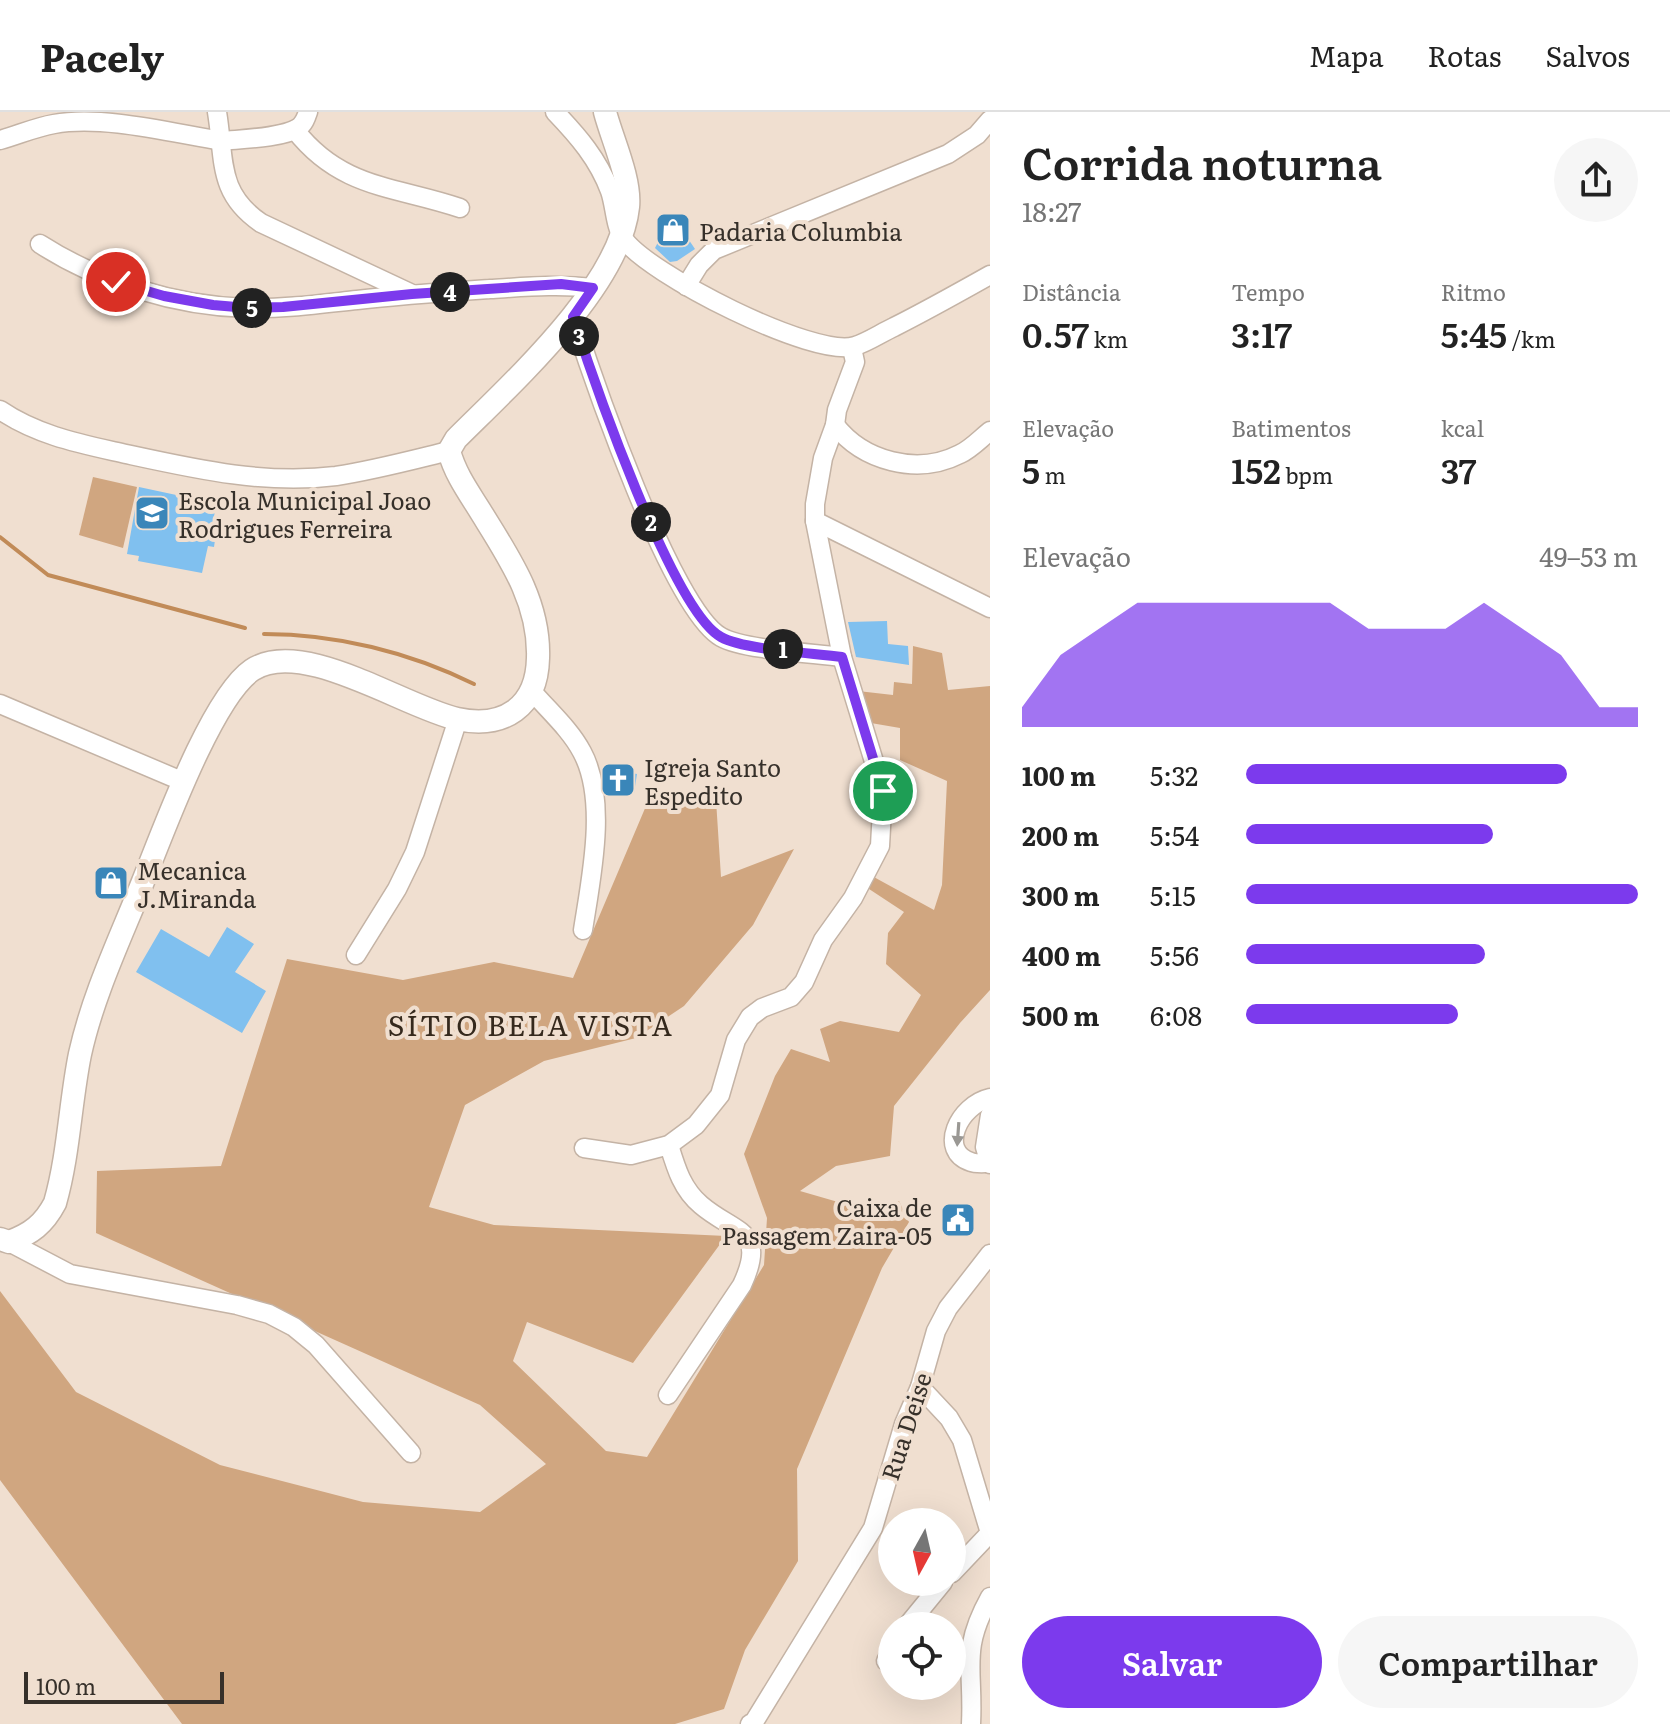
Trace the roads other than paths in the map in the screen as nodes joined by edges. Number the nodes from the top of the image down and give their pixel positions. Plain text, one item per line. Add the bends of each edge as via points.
1 (217, 112) edge
2 (308, 112) edge
3 (555, 112) edge
4 (605, 112) edge
5 (990, 120) edge
6 (295, 130) junction
7 (0, 140) edge
8 (222, 141) junction
9 (460, 208) dead end
10 (622, 238) junction
11 (40, 244) dead end
12 (990, 275) edge
13 (686, 286) junction
14 (593, 288) junction
15 (412, 294) junction
16 (573, 317) junction
17 (852, 348) junction
18 (0, 410) edge
19 (835, 425) junction
20 (990, 431) edge
21 (449, 451) junction
22 (815, 521) junction
23 (990, 608) edge
24 (842, 657) junction
25 (531, 690) junction
26 (0, 704) edge
27 (458, 719) junction
28 (184, 782) junction
29 (583, 930) dead end
30 (356, 955) dead end
31 (990, 1098) edge
32 (990, 1115) edge
33 (669, 1145) junction
34 (584, 1148) dead end
35 (990, 1164) edge
36 (4, 1240) edge
37 (990, 1254) edge
38 (920, 1387) junction
39 (668, 1395) dead end
40 (411, 1453) dead end
41 (990, 1533) edge
42 (966, 1558) edge
43 (932, 1596) edge
44 (990, 1597) edge
45 (918, 1612) edge
46 (750, 1724) edge
47 (971, 1724) edge

1 - 8 street
2 - 6 street
3 - 10 street via 602,173
4 - 10 main road via 626,184
5 - 13 street via 948,154 714,250
6 - 8 street
6 - 9 street via 312,152 340,171
7 - 8 street via 77,122
8 - 15 street via 228,187 246,213
10 - 13 street
10 - 14 main road
11 - 15 street via 116,282 213,305 283,307
12 - 17 street
13 - 17 street via 786,335
14 - 15 street via 561,284
14 - 16 main road
16 - 21 main road
16 - 24 street via 595,387 657,537 705,622 720,637 743,644
17 - 19 street via 855,362
18 - 21 street via 74,443 251,477 334,476
19 - 20 street via 864,452 907,463 943,461
19 - 22 street via 823,458
21 - 25 main road via 459,478 530,598 539,650
22 - 23 street
22 - 24 street
24 - 33 street via 883,791 880,846 804,982 791,997 750,1017 736,1040 720,1095 696,1125
25 - 27 main road via 520,710 506,717
25 - 29 street via 574,739 591,773 596,818
26 - 28 street
27 - 28 main road via 319,667 271,662 240,681
27 - 30 street via 415,852
28 - 36 main road via 89,1021 55,1203 35,1230
31 -> 35 street via 965,1111 955,1140 963,1158
32 - 35 street via 985,1147
33 - 34 street via 631,1155
33 - 39 street via 686,1189 743,1233 752,1254 742,1285
36 - 40 street via 70,1274 237,1305 294,1327
37 - 38 street, Rua Deise via 948,1308
38 - 41 street via 962,1440
38 - 46 street, Rua Deise via 873,1528
41 - 42 street
43 - 45 street
44 - 47 street via 976,1621 969,1657

